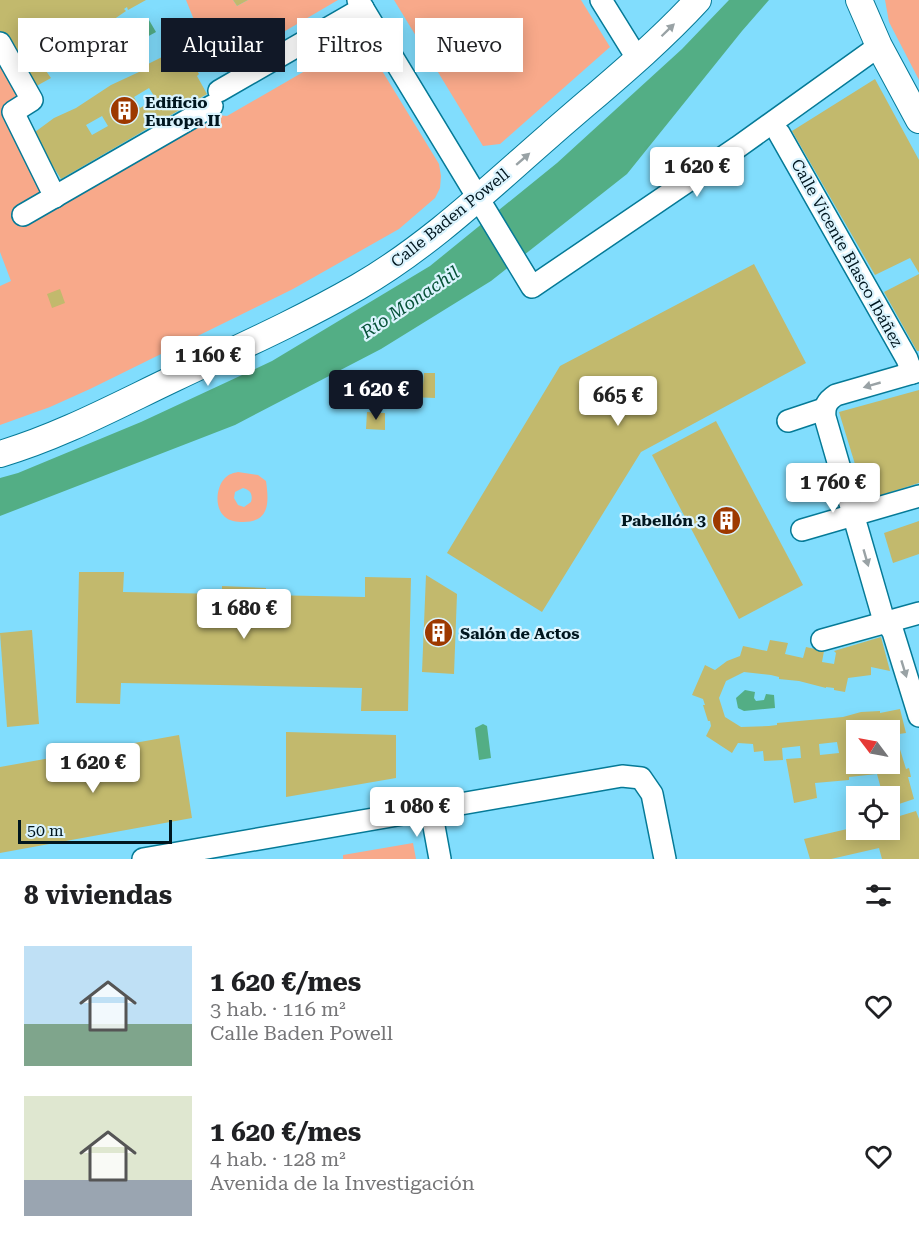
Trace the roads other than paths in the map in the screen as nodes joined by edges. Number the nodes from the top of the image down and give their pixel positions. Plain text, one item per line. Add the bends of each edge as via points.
1 (601, 0) edge
2 (698, 0) edge
3 (859, 0) edge
4 (360, 4) edge
5 (0, 43) edge
6 (879, 46) junction
7 (638, 58) junction
8 (919, 120) edge
9 (779, 133) dead end
10 (55, 197) junction
11 (483, 206) junction
12 (23, 215) dead end
13 (916, 372) edge
14 (826, 405) junction
15 (788, 421) dead end
16 (0, 454) edge
17 (919, 496) edge
18 (854, 515) junction
19 (802, 530) dead end
20 (919, 613) edge
21 (888, 622) junction
22 (822, 640) dead end
23 (919, 716) edge
24 (431, 810) junction
25 (142, 859) edge
26 (440, 859) edge
27 (665, 859) edge

1 - 7 street
7 -> 2 main road, Calle Baden Powell
3 - 6 main road
4 - 10 street
4 - 11 street
5 - 10 street via 32,100 13,112
6 - 8 main road
6 - 11 street via 532,287
11 -> 7 main road, Calle Baden Powell
9 - 13 street, Calle Vicente Blasco Ibáñez
10 - 12 street
11 - 16 main road, Calle Baden Powell via 359,286 290,323 100,414
13 -> 14 street via 836,395
14 - 15 street
14 - 18 street via 825,417
17 - 18 street
18 - 19 street
18 -> 21 street via 882,614
20 - 21 street
21 - 22 street
21 -> 23 street
24 - 25 street
24 - 26 street
24 - 27 street via 622,776 641,778 652,794

